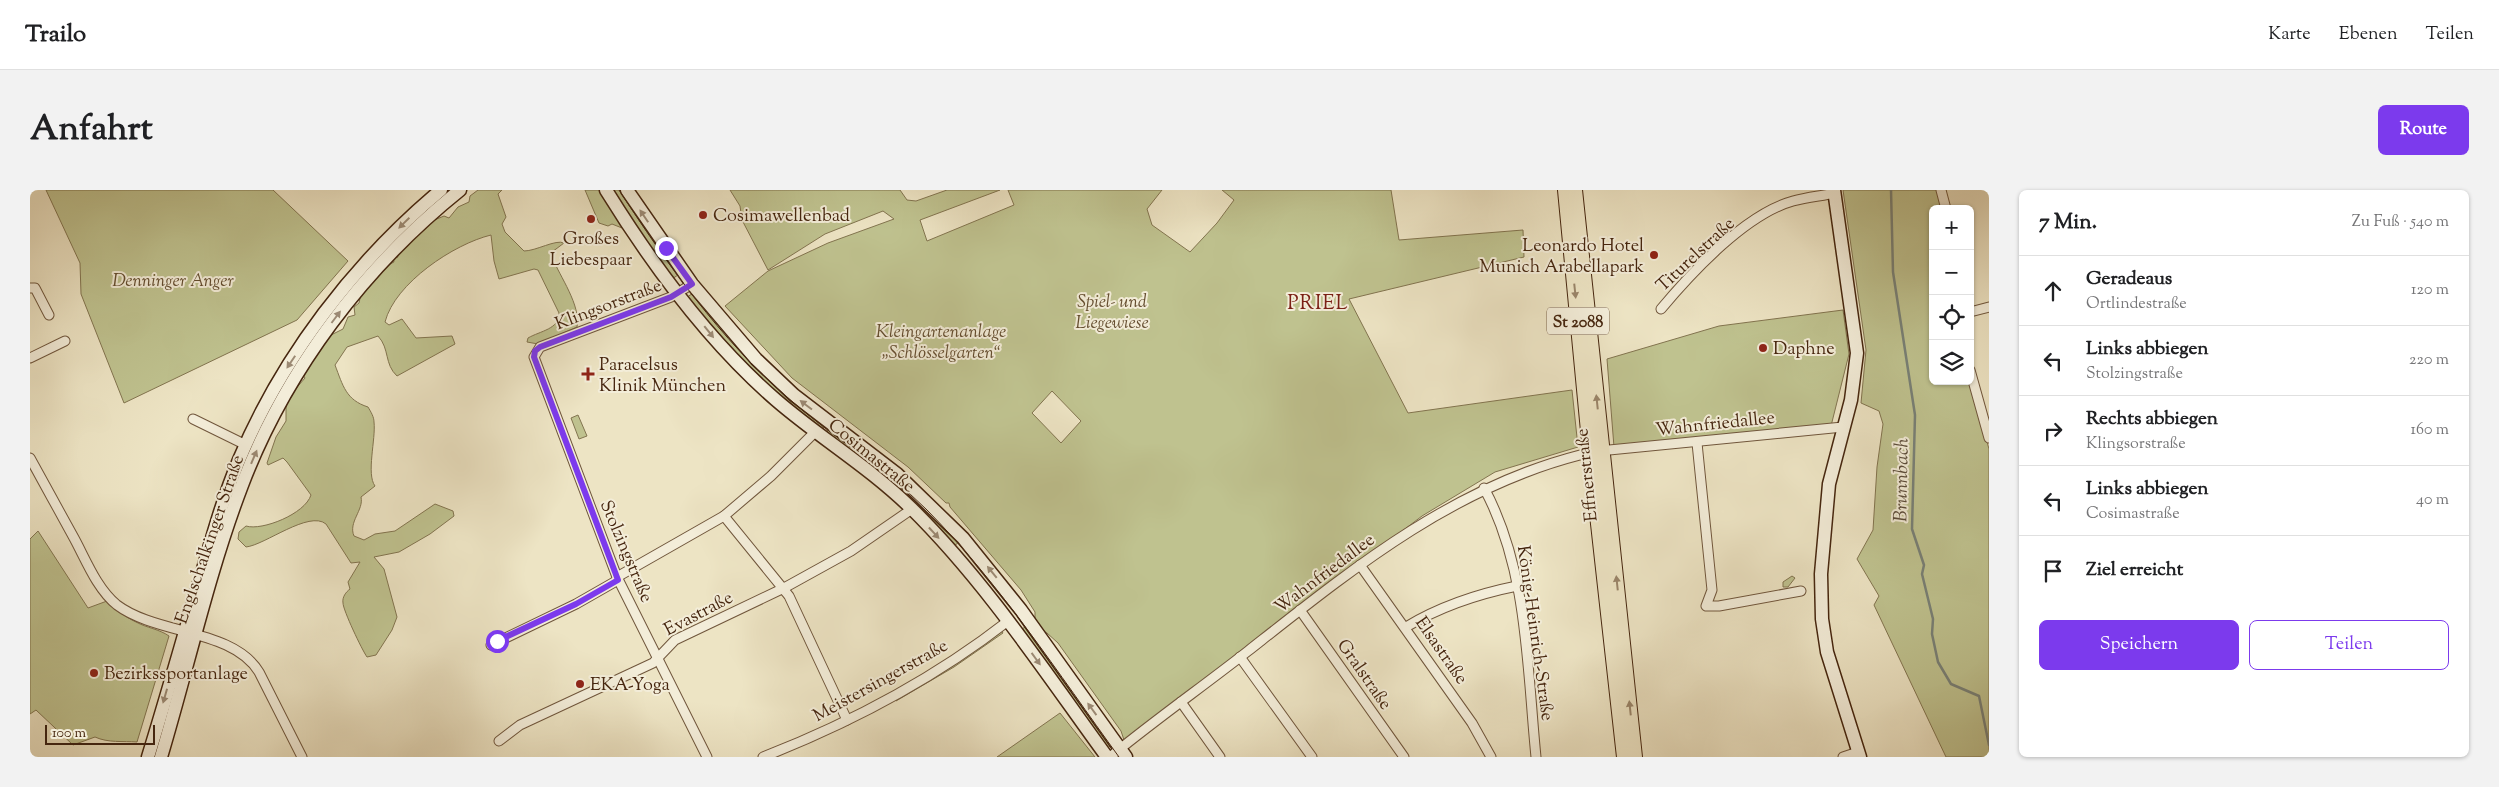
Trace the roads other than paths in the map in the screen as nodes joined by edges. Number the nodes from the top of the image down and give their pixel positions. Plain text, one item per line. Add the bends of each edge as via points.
1 (441, 190) edge
2 (460, 190) edge
3 (606, 190) edge
4 (627, 190) edge
5 (1564, 190) edge
6 (1575, 190) edge
7 (1941, 190) edge
8 (1835, 192) edge
9 (1945, 205) edge
10 (692, 284) junction
11 (32, 286) edge
12 (678, 294) junction
13 (1989, 307) edge
14 (1661, 309) dead end
15 (1974, 311) edge
16 (49, 315) dead end
17 (64, 341) dead end
18 (535, 351) joint
19 (30, 358) edge
20 (1974, 384) edge
21 (193, 418) dead end
22 (1843, 427) junction
23 (815, 432) junction
24 (1989, 438) edge
25 (1697, 443) junction
26 (246, 445) junction
27 (1591, 452) junction
28 (30, 460) edge
29 (1484, 488) junction
30 (912, 509) junction
31 (724, 516) junction
32 (1360, 565) junction
33 (617, 579) junction
34 (1517, 586) junction
35 (784, 588) junction
36 (1801, 590) dead end
37 (1021, 610) junction
38 (1300, 610) junction
39 (1008, 621) junction
40 (1406, 627) junction
41 (189, 634) junction
42 (491, 645) dead end
43 (1240, 657) junction
44 (658, 659) junction
45 (1181, 702) junction
46 (847, 720) junction
47 (499, 741) dead end
48 (1116, 755) edge
49 (1859, 755) edge
50 (148, 757) edge
51 (161, 757) edge
52 (302, 757) edge
53 (707, 757) edge
54 (763, 757) edge
55 (1220, 757) edge
56 (1312, 757) edge
57 (1404, 757) edge
58 (1491, 757) edge
59 (1536, 757) edge
60 (1624, 757) edge
61 (1634, 757) edge
62 (1843, 757) edge

1 -> 26 main road, Englschalkinger Straße via 373,254 329,306 283,373
41 -> 2 main road, Englschalkinger Straße via 242,485 295,379 318,342 364,282 407,237
3 - 12 main road, Cosimastraße
10 -> 4 main road, Cosimastraße
5 -> 27 main road, Effnerstraße / St 2088
27 -> 6 main road, Effnerstraße / St 2088
7 - 9 street
8 - 14 street, Titurelstraße via 1792,201 1764,214 1687,278
8 - 22 main road via 1857,353
10 - 12 street, Klingsorstraße
37 -> 10 main road, Cosimastraße via 940,513 898,474 794,396 734,336
11 - 16 street
12 - 18 street, Klingsorstraße
12 -> 23 main road, Cosimastraße via 738,364
13 - 15 street
17 - 19 street
18 - 33 street, Stolzingstraße via 537,368
20 - 24 street
21 - 26 street
22 - 25 street, Wahnfriedallee
22 - 49 main road via 1829,484 1821,574 1822,618 1827,652
23 - 30 main road, Cosimastraße
23 - 31 street
25 - 27 street, Wahnfriedallee
25 - 36 street via 1712,590 1706,606
26 - 41 main road, Englschalkinger Straße via 219,514
27 - 29 street, Wahnfriedallee via 1546,463
27 - 60 main road, Effnerstraße / St 2088
61 -> 27 main road, Effnerstraße via 1622,631
28 - 41 street via 108,596 131,614
29 - 32 street, Wahnfriedallee via 1427,520
29 - 34 street, König-Heinrich-Straße via 1507,539
30 - 35 street, Evastraße via 851,551
30 -> 39 main road, Cosimastraße
31 - 33 street
31 - 35 street
32 - 38 street, Wahnfriedallee
32 - 40 street, Elsastraße
33 - 42 street via 576,604
33 - 44 street, Stolzingstraße
34 - 40 street via 1462,599
34 - 59 street, König-Heinrich-Straße
35 - 44 street, Evastraße via 675,640
35 - 46 street
37 - 39 main road
48 -> 37 main road, Cosimastraße
38 - 43 street, Wahnfriedallee
38 - 57 street, Gralstraße
39 - 46 street, Meistersingerstraße via 914,684
39 -> 48 main road, Cosimastraße
40 - 58 street, Elsastraße via 1472,723
41 -> 50 main road, Englschalkinger Straße
41 - 51 main road, Englschalkinger Straße
41 - 52 street via 236,650 255,666
43 - 45 street, Wahnfriedallee
43 - 56 street
44 - 47 street, Evastraße via 520,725
44 - 53 street, Stolzingstraße
45 - 48 street, Wahnfriedallee
45 - 55 street
46 - 54 street, Meistersingerstraße
49 - 62 street

